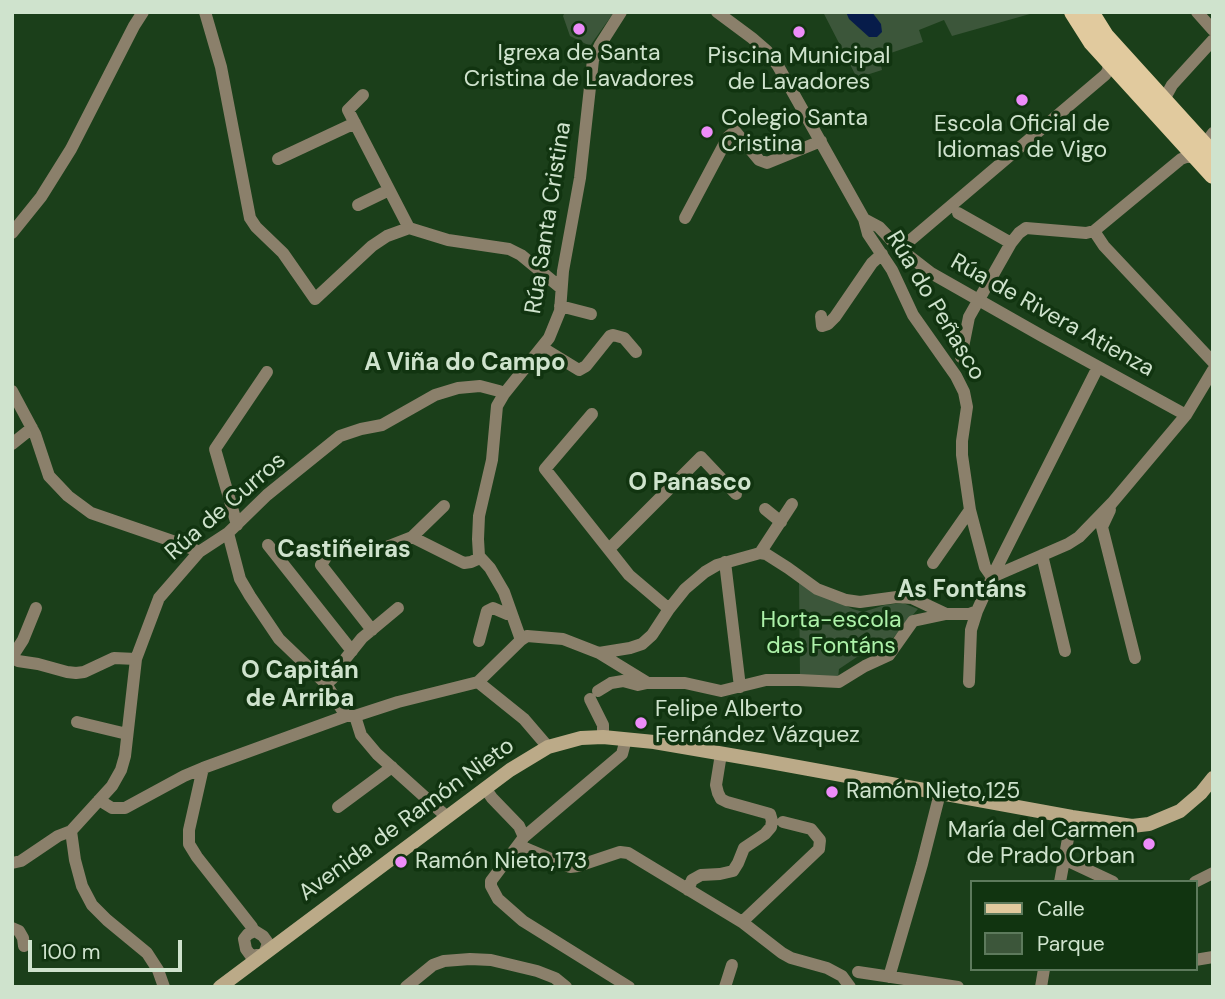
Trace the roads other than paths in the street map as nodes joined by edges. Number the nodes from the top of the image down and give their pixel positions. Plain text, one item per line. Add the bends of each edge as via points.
1 (143, 12) edge
2 (205, 12) edge
3 (621, 12) edge
4 (717, 12) edge
5 (1073, 12) edge
6 (1090, 12) edge
7 (1196, 12) edge
8 (1213, 30) edge
9 (1213, 40) edge
10 (1109, 61) junction
11 (363, 95) dead end
12 (1161, 108) junction
13 (355, 123) junction
14 (821, 141) junction
15 (1207, 148) edge
16 (278, 159) dead end
17 (1213, 175) edge
18 (389, 190) junction
19 (358, 205) dead end
20 (958, 213) dead end
21 (685, 218) dead end
22 (864, 219) junction
23 (409, 228) junction
24 (1094, 231) junction
25 (12, 233) edge
26 (1011, 243) junction
27 (900, 249) junction
28 (882, 254) junction
29 (561, 288) junction
30 (978, 299) junction
31 (560, 306) junction
32 (591, 314) dead end
33 (821, 316) dead end
34 (543, 348) junction
35 (636, 352) dead end
36 (961, 357) dead end
37 (1213, 362) edge
38 (1098, 368) junction
39 (1213, 370) edge
40 (267, 372) dead end
41 (12, 391) edge
42 (504, 394) junction
43 (592, 414) dead end
44 (1186, 415) junction
45 (32, 428) junction
46 (12, 444) edge
47 (736, 494) dead end
48 (792, 503) dead end
49 (444, 506) dead end
50 (1110, 506) junction
51 (765, 509) dead end
52 (970, 510) junction
53 (781, 522) junction
54 (232, 529) junction
55 (412, 537) junction
56 (268, 545) dead end
57 (609, 549) junction
58 (199, 552) junction
59 (371, 553) dead end
60 (760, 553) junction
61 (1042, 555) junction
62 (326, 557) dead end
63 (480, 558) junction
64 (726, 562) junction
65 (933, 563) dead end
66 (992, 577) junction
67 (398, 607) dead end
68 (36, 608) dead end
69 (669, 609) junction
70 (977, 611) junction
71 (510, 612) junction
72 (946, 614) junction
73 (372, 629) junction
74 (521, 640) junction
75 (479, 641) dead end
76 (352, 651) junction
77 (1065, 651) dead end
78 (598, 653) junction
79 (12, 657) edge
80 (1135, 658) dead end
81 (136, 659) junction
82 (478, 682) junction
83 (969, 682) dead end
84 (648, 683) junction
85 (326, 684) junction
86 (740, 687) junction
87 (350, 716) junction
88 (77, 722) dead end
89 (127, 734) junction
90 (603, 737) junction
91 (626, 739) junction
92 (548, 747) junction
93 (721, 754) junction
94 (392, 767) junction
95 (203, 768) junction
96 (1213, 778) edge
97 (485, 788) junction
98 (940, 793) junction
99 (99, 800) junction
100 (338, 807) dead end
101 (447, 817) junction
102 (1072, 817) junction
103 (783, 822) dead end
104 (71, 831) junction
105 (521, 841) junction
106 (1064, 859) junction
107 (12, 863) edge
108 (1213, 873) edge
109 (1060, 880) edge
110 (1109, 880) edge
111 (1197, 881) edge
112 (688, 890) junction
113 (742, 922) junction
114 (12, 928) edge
115 (251, 932) junction
116 (24, 947) dead end
117 (262, 952) junction
118 (732, 965) dead end
119 (858, 972) dead end
120 (889, 977) junction
121 (164, 987) edge
122 (220, 987) edge
123 (406, 987) edge
124 (566, 987) edge
125 (629, 987) edge
126 (723, 987) edge
127 (850, 987) edge
128 (958, 987) edge

1 - 25 street via 71,149
2 - 23 street via 221,67 250,218 283,253 315,299 372,246
3 - 29 street, Rúa Santa Cristina via 593,60 580,178
4 - 14 street, Rúa do Peñasco via 767,51
5 - 10 main road
6 - 12 main road
7 - 8 street
9 - 12 street via 1171,85
10 - 12 main road
10 - 27 street via 1105,75
11 - 13 street via 348,110
12 - 15 main road
13 - 16 street
13 - 18 street
14 - 21 street via 767,163 759,160 735,131
14 - 22 street, Rúa do Peñasco
15 - 17 main road
15 - 24 street via 1181,159
18 - 19 street
18 - 23 street
20 - 26 street
22 - 27 street, Rúa de Rivera Atienza
22 - 28 street, Rúa do Peñasco
23 - 29 street via 448,240 509,249
24 - 26 street via 1026,228
24 - 37 street
26 - 30 street
27 - 30 street, Rúa de Rivera Atienza
28 - 33 street via 835,317 822,326
28 - 52 street, Rúa do Peñasco via 913,315 964,392 962,455
29 - 31 street, Rúa Santa Cristina
30 - 36 street via 969,317
30 - 38 street, Rúa de Rivera Atienza
31 - 32 street
31 - 34 street, Rúa Santa Cristina
34 - 35 street via 579,370 613,335 624,338
34 - 42 street, Rúa Santa Cristina
38 - 44 street, Rúa de Rivera Atienza
38 - 66 street
39 - 44 street
40 - 54 street via 215,449
41 - 45 street
42 - 54 street, Rúa de Curros via 480,386 458,388 435,395 383,425 340,436
42 - 63 street, Rúa Santa Cristina via 496,406 492,460 479,516
43 - 57 street via 545,469
44 - 50 street
45 - 46 street
45 - 58 street via 49,476 75,502 91,513
47 - 57 street via 701,457
48 - 53 street
49 - 55 street
50 - 61 street via 1079,537
50 - 80 street via 1102,527
51 - 53 street
52 - 65 street
52 - 66 street, Rúa do Peñasco
53 - 60 street
54 - 58 street, Rúa de Curros
54 - 85 street via 240,579 250,597 279,639
55 - 59 street
55 - 63 street via 464,563
56 - 76 street
57 - 69 street via 629,575
58 - 81 street, Rúa de Curros via 159,598
60 - 64 street
60 - 72 street via 817,589 846,600 912,598
61 - 66 street
61 - 77 street
62 - 73 street via 321,565
63 - 71 street via 504,592
64 - 69 street via 705,572
64 - 86 street
66 - 70 street
67 - 73 street
68 - 79 street
69 - 78 street via 642,644
70 - 72 street
70 - 83 street via 971,631
71 - 74 street
71 - 75 street via 487,611
72 - 86 street via 913,621 889,655 839,682 766,680
73 - 76 street
74 - 78 street via 527,636 563,639
74 - 82 street
76 - 85 street
78 - 84 street
79 - 81 street via 76,673 114,658
81 - 89 street, Rúa de Curros
82 - 87 street
82 - 92 street via 524,719
84 - 86 street via 685,683 721,691
84 - 90 street via 611,683 594,695
85 - 87 street
87 - 94 street
87 - 95 street
88 - 89 street
89 - 99 street, Rúa de Curros via 121,770
90 - 91 main road, Avenida de Ramón Nieto
90 - 92 main road, Avenida de Ramón Nieto
91 - 93 main road, Avenida de Ramón Nieto
91 - 105 street via 622,754
92 - 97 main road, Avenida de Ramón Nieto
93 - 98 main road, Avenida de Ramón Nieto
93 - 112 street via 716,785 722,799 769,814 771,827 744,848 733,871 701,875 692,880
94 - 100 street
94 - 101 street
95 - 99 street via 125,808 112,808
95 - 115 street via 189,844 252,927
96 - 102 main road, Avenida de Ramón Nieto via 1180,811 1149,824 1132,826
97 - 101 main road, Avenida de Ramón Nieto
97 - 105 street via 519,827
98 - 102 main road, Avenida de Ramón Nieto
98 - 120 street
99 - 104 street, Rúa de Curros
101 - 117 main road, Avenida de Ramón Nieto
102 - 106 street
103 - 113 street via 811,829 820,840 819,849
104 - 107 street, Rúa de Curros
104 - 121 street via 82,886 92,905 147,953
105 - 112 street via 570,867 628,853
105 - 125 street via 491,881 498,899 523,921
106 - 109 street
106 - 110 street
108 - 111 street
112 - 113 street
113 - 127 street via 782,953 827,968
114 - 116 street via 19,931
115 - 117 street via 259,932
115 - 117 street via 244,943
117 - 122 main road, Avenida de Ramón Nieto
118 - 126 street
119 - 120 street
120 - 128 street
123 - 124 street via 433,965 470,959 537,971

